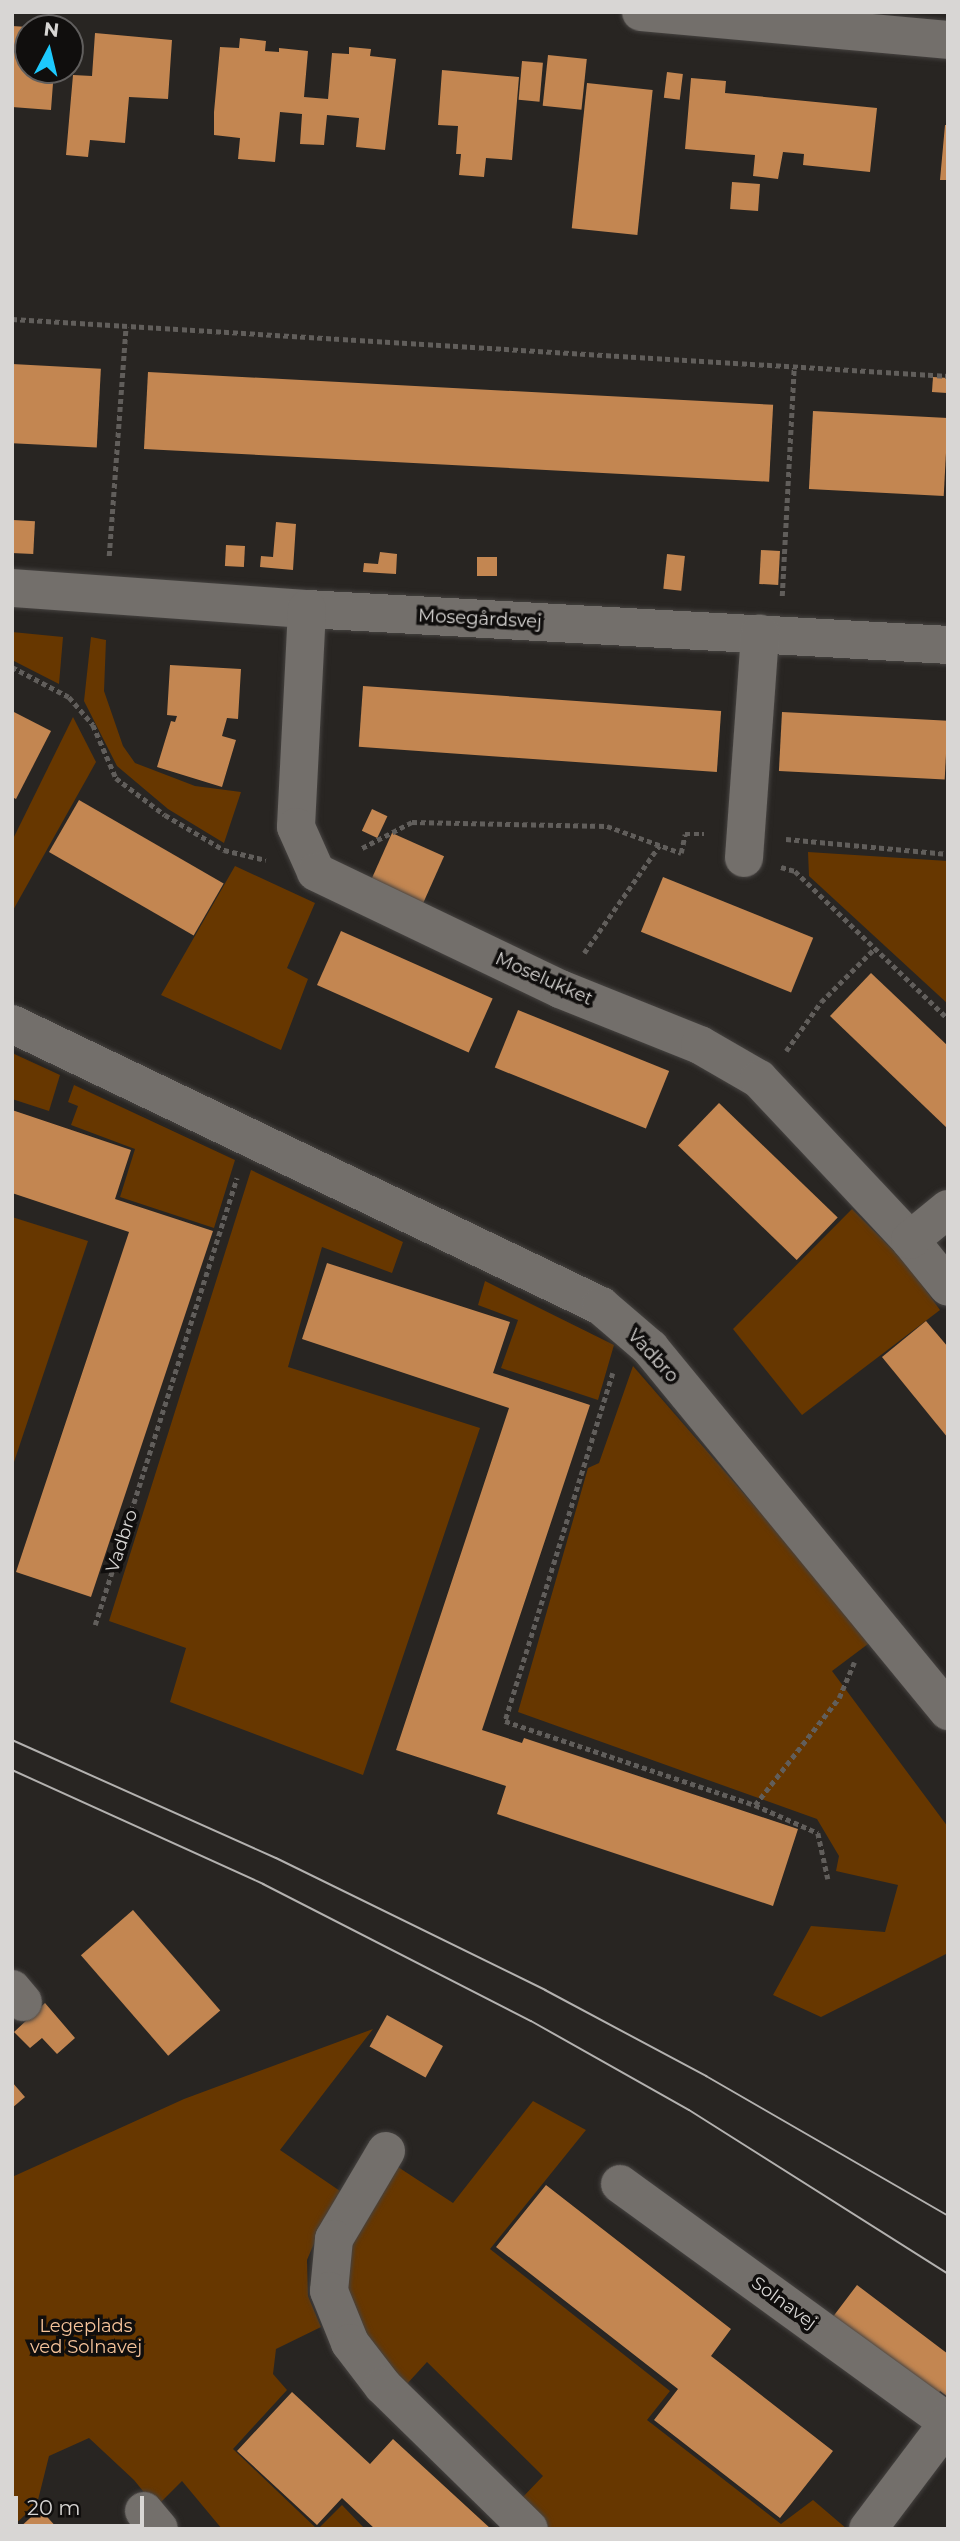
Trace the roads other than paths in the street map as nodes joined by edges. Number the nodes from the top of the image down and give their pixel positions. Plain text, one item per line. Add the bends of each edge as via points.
1 (641, 12) edge
2 (948, 40) edge
3 (12, 588) edge
4 (307, 609) junction
5 (770, 635) junction
6 (948, 645) edge
7 (745, 847) road end
8 (12, 1024) edge
9 (948, 1209) edge
10 (910, 1240) junction
11 (948, 1287) edge
12 (948, 1711) edge
13 (386, 2151) dead end
14 (620, 2184) dead end
15 (948, 2423) edge
16 (529, 2529) edge
17 (868, 2529) edge

1 - 2 street
3 - 4 street, Mosegårdsvej
4 - 5 street, Mosegårdsvej
4 - 10 street, Moselukket via 296,827 316,872 560,989 700,1045 759,1079
5 - 6 street, Mosegårdsvej
5 - 7 street
8 - 12 street, Vadbro via 601,1306 650,1348
9 - 10 street
10 - 11 street, Moselukket
13 - 16 street via 334,2239 329,2291 350,2343 383,2386
14 - 15 street, Solnavej
15 - 17 street, Solnavej

